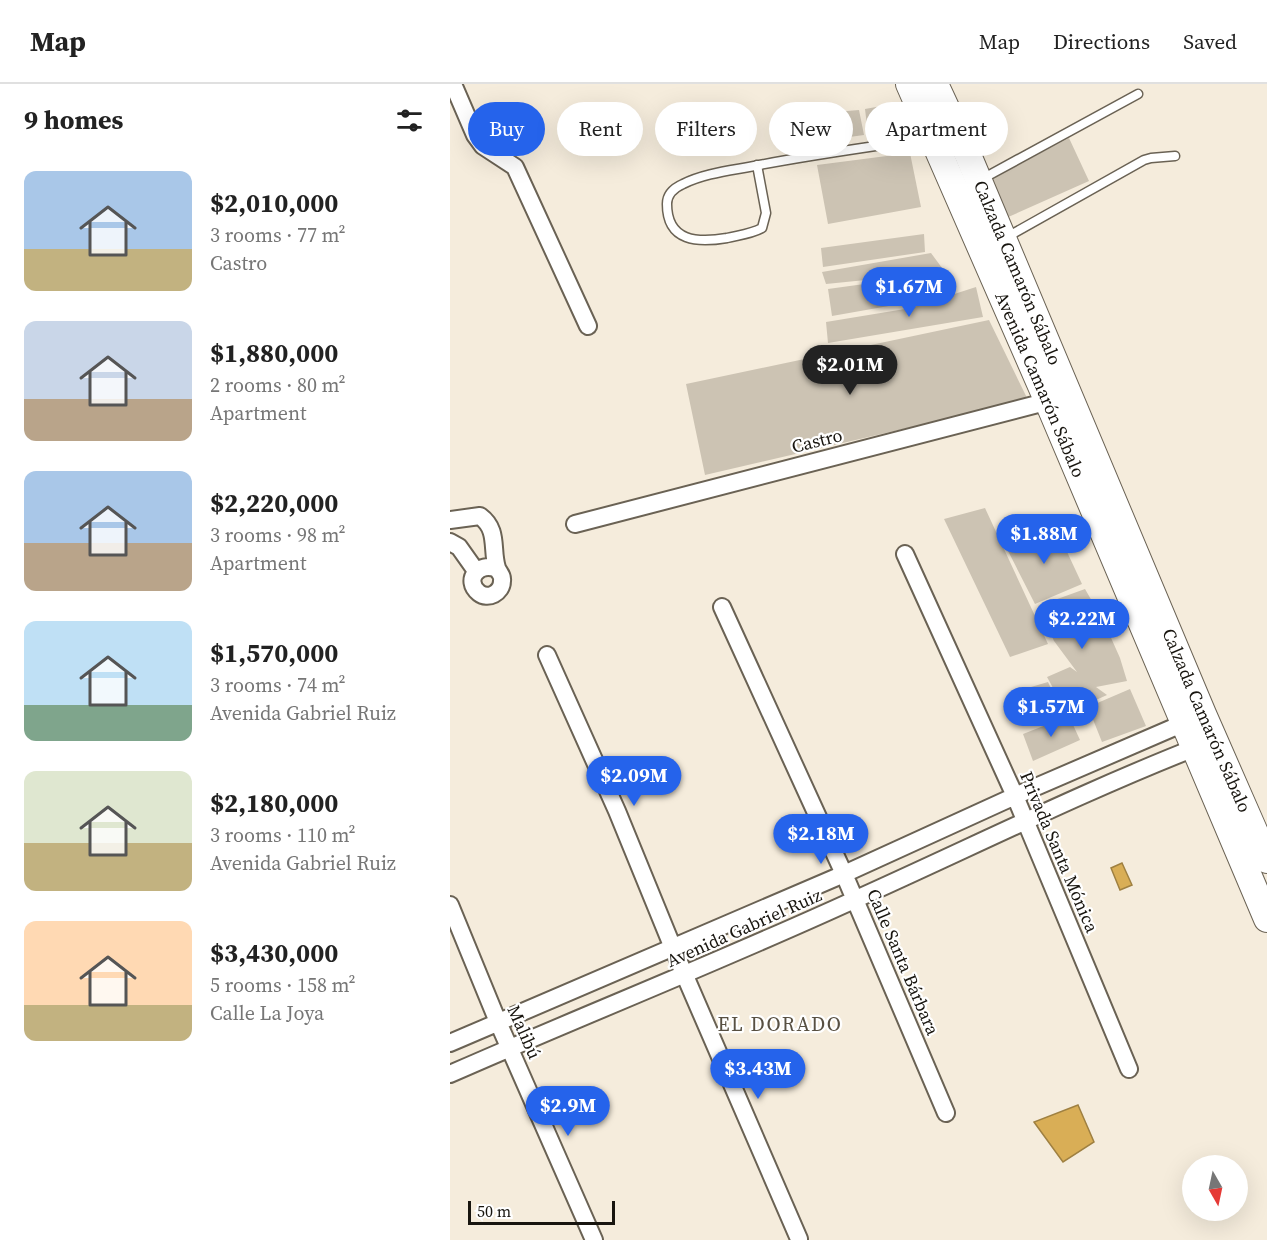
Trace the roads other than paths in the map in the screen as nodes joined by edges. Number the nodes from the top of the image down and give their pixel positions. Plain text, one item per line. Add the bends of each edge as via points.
1 (453, 84) edge
2 (909, 84) edge
3 (935, 84) edge
4 (1138, 94) dead end
5 (917, 102) edge
6 (865, 148) edge
7 (942, 156) edge
8 (1175, 156) dead end
9 (757, 165) junction
10 (979, 180) junction
11 (1003, 239) junction
12 (588, 326) dead end
13 (1058, 398) junction
14 (450, 520) edge
15 (575, 524) dead end
16 (450, 542) edge
17 (904, 554) dead end
18 (497, 569) junction
19 (476, 571) junction
20 (722, 607) dead end
21 (547, 655) dead end
22 (1193, 719) junction
23 (1205, 744) junction
24 (1015, 796) junction
25 (1025, 821) junction
26 (1267, 860) edge
27 (844, 874) junction
28 (854, 900) junction
29 (450, 905) edge
30 (1267, 918) edge
31 (673, 948) junction
32 (686, 975) junction
33 (498, 1022) junction
34 (450, 1043) edge
35 (510, 1048) junction
36 (1129, 1069) dead end
37 (450, 1074) edge
38 (946, 1113) dead end
39 (799, 1239) edge
40 (594, 1240) edge

1 - 12 street via 483,146 515,167
2 - 5 main road, Avenida Camarón Sábalo
3 - 10 main road, Calzada Camarón Sábalo
4 - 10 lane
6 - 9 lane
7 - 13 main road, Avenida Camarón Sábalo
8 - 11 lane via 1144,160
9 - 9 lane via 700,177 670,192 668,215 675,229 690,240 700,241 762,228 766,213
10 - 11 main road, Calzada Camarón Sábalo
11 - 13 main road, Calzada Camarón Sábalo
13 - 15 street, Castro
13 - 22 main road, Avenida Camarón Sábalo
14 - 18 street via 480,516 487,522 493,533
16 - 19 street
17 - 24 street, Privada Santa Mónica
18 - 19 street via 490,566
18 - 19 street via 502,575 501,589 489,596 476,591
20 - 27 street, Calle Santa Bárbara
21 - 31 street
22 - 23 main road, Avenida Camarón Sábalo
22 - 24 street, Avenida Gabriel Ruiz
23 - 25 street, Avenida Gabriel Ruiz
23 - 26 main road, Calzada Camarón Sábalo
23 - 30 main road, Avenida Camarón Sábalo
24 - 25 street, Privada Santa Mónica
24 - 27 street, Avenida Gabriel Ruiz
25 - 28 street, Avenida Gabriel Ruiz
25 - 36 street, Privada Santa Mónica
27 - 28 street, Calle Santa Bárbara
27 - 31 street, Avenida Gabriel Ruiz
28 - 32 street, Avenida Gabriel Ruiz
28 - 38 street, Calle Santa Bárbara
29 - 33 street, Malibú
31 - 32 street
31 - 33 street, Avenida Gabriel Ruiz
32 - 35 street, Avenida Gabriel Ruiz
32 - 39 street
33 - 34 street, Avenida Gabriel Ruiz
33 - 35 street, Malibú
35 - 37 street, Avenida Gabriel Ruiz
35 - 40 street, Malibú

